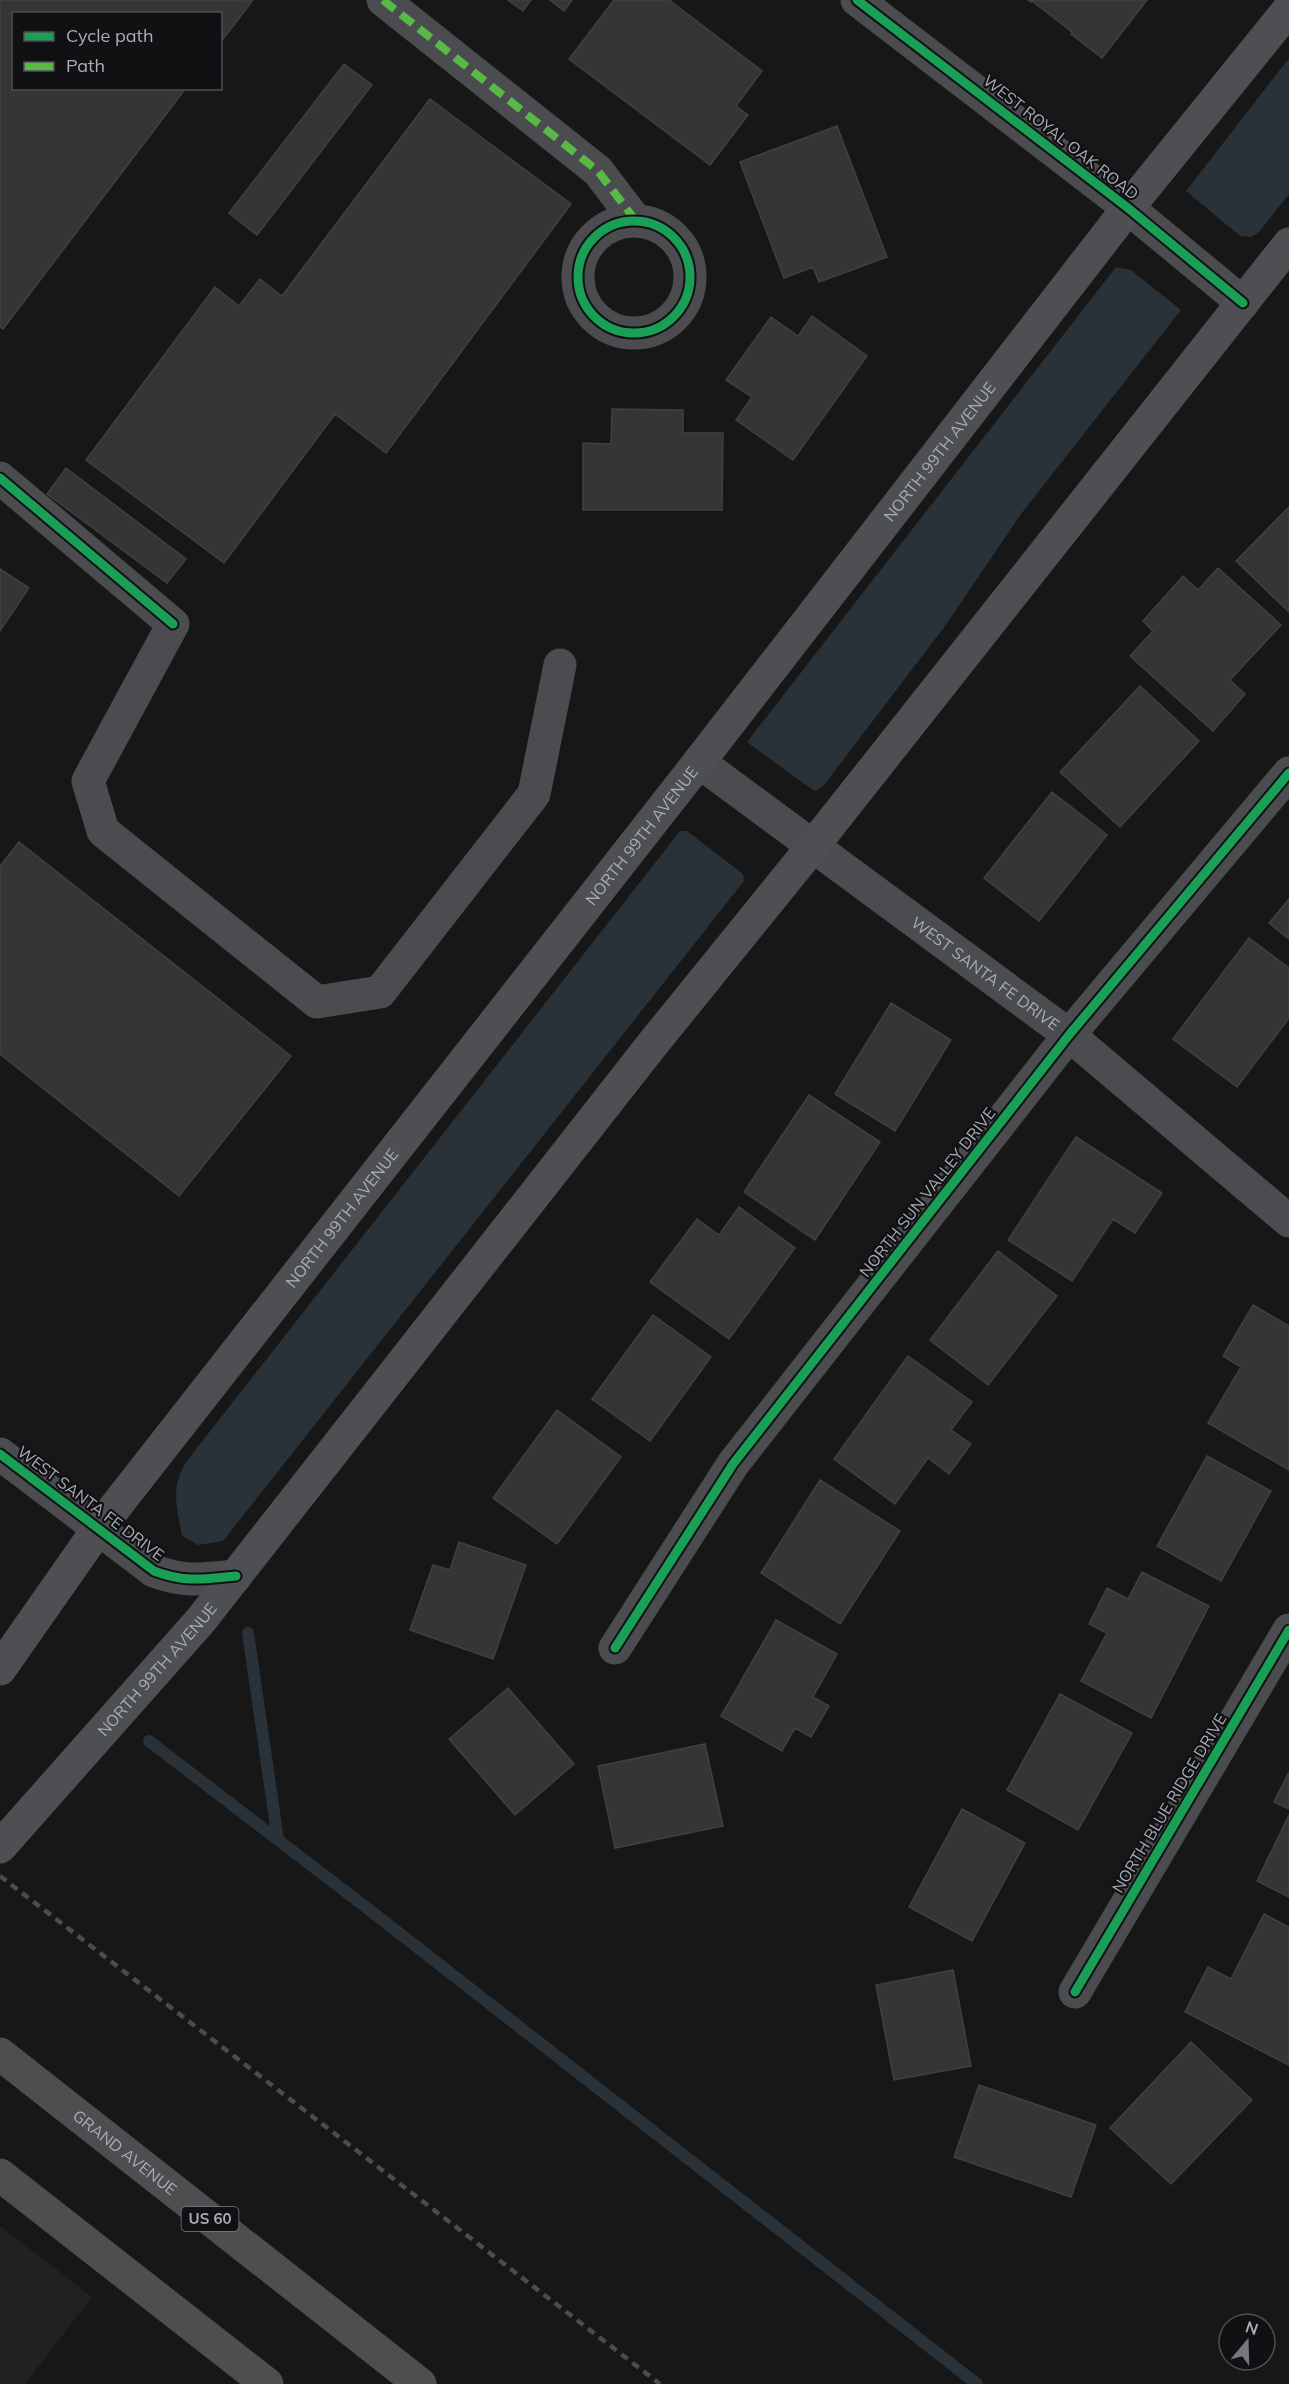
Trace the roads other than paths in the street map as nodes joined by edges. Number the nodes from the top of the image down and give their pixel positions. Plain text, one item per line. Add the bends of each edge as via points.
1 (383, 0) edge
2 (857, 0) edge
3 (1289, 9) edge
4 (1128, 208) junction
5 (636, 221) dead end
6 (1289, 244) edge
7 (1243, 303) junction
8 (0, 478) edge
9 (560, 665) dead end
10 (699, 762) junction
11 (1289, 773) edge
12 (813, 846) junction
13 (1069, 1035) junction
14 (1289, 1221) edge
15 (0, 1454) edge
16 (98, 1529) junction
17 (237, 1575) junction
18 (1289, 1630) edge
19 (615, 1648) dead end
20 (0, 1669) edge
21 (0, 1847) edge
22 (1075, 1992) dead end
23 (0, 2054) edge
24 (0, 2175) edge
25 (267, 2384) edge
26 (420, 2384) edge

1 - 5 street via 598,171
2 - 4 street, WEST ROYAL OAK ROAD
3 - 4 main road, NORTH 99TH AVENUE
4 - 7 street, WEST ROYAL OAK ROAD
4 - 10 main road, NORTH 99TH AVENUE
6 - 7 main road, NORTH 99TH AVENUE
7 - 12 main road, NORTH 99TH AVENUE
8 - 9 street via 173,624 88,781 103,831 316,1002 380,992 534,794
10 - 12 street, WEST SANTA FE DRIVE
10 - 16 main road, NORTH 99TH AVENUE
11 - 13 street, NORTH SUN VALLEY DRIVE
12 - 13 street, WEST SANTA FE DRIVE
12 - 17 main road, NORTH 99TH AVENUE via 651,1046
13 - 14 street, WEST SANTA FE DRIVE
13 - 19 street, NORTH SUN VALLEY DRIVE via 733,1464
15 - 16 street, WEST SANTA FE DRIVE
16 - 17 street, WEST SANTA FE DRIVE via 154,1571 174,1578
16 - 20 main road, NORTH 99TH AVENUE
17 - 21 main road, NORTH 99TH AVENUE
18 - 22 street, NORTH BLUE RIDGE DRIVE
23 - 26 highway, GRAND AVENUE / US 60
24 - 25 highway

